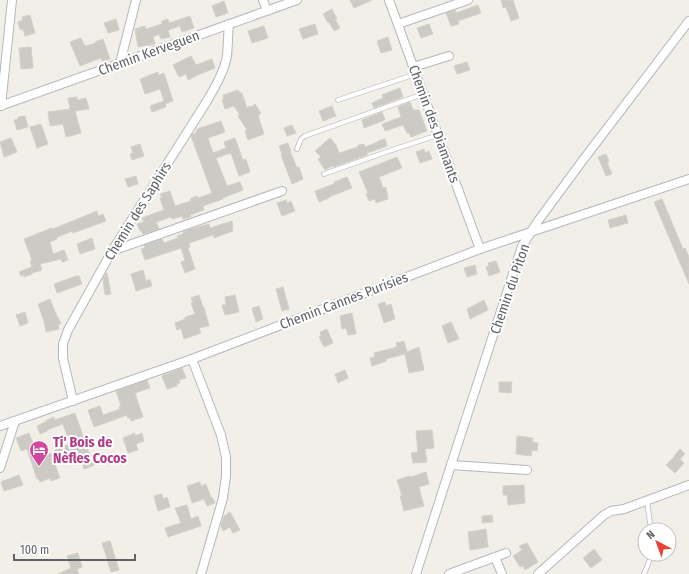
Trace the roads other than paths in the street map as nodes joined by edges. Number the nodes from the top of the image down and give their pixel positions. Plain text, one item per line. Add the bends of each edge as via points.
1 (12, 0) edge
2 (136, 0) edge
3 (263, 0) edge
4 (297, 0) edge
5 (389, 0) edge
6 (468, 0) edge
7 (267, 11) junction
8 (689, 21) edge
9 (229, 24) junction
10 (398, 24) junction
11 (449, 56) dead end
12 (120, 63) junction
13 (414, 71) junction
14 (423, 94) junction
15 (338, 100) dead end
16 (0, 106) edge
17 (438, 135) junction
18 (298, 149) dead end
19 (324, 174) dead end
20 (689, 179) edge
21 (282, 192) dead end
22 (531, 232) junction
23 (480, 248) junction
24 (112, 252) junction
25 (192, 359) junction
26 (73, 400) junction
27 (15, 421) junction
28 (0, 426) edge
29 (450, 465) junction
30 (0, 468) edge
31 (527, 470) dead end
32 (689, 485) edge
33 (647, 501) junction
34 (650, 522) edge
35 (506, 553) dead end
36 (495, 557) junction
37 (649, 562) edge
38 (201, 574) edge
39 (416, 574) edge
40 (449, 574) edge
41 (502, 574) edge
42 (538, 574) edge
43 (644, 574) edge

1 - 16 street
2 - 12 street
3 - 7 street
4 - 7 street, Chemin Kerveguen
5 - 10 street, Chemin des Diamants
6 - 10 street
7 - 9 street, Chemin Kerveguen
8 - 22 street, Chemin du Piton
9 - 12 street, Chemin Kerveguen
9 - 24 street, Chemin des Saphirs via 227,55 216,84
10 - 13 street, Chemin des Diamants
11 - 13 street
12 - 16 street, Chemin Kerveguen
13 - 14 street, Chemin des Diamants
13 - 15 lane
14 - 17 street, Chemin des Diamants
14 - 18 lane via 305,136 301,139
17 - 19 lane
17 - 23 street, Chemin des Diamants
20 - 22 street, Chemin Cannes Purisies
21 - 24 street
22 - 23 street, Chemin Cannes Purisies
22 - 29 street, Chemin du Piton via 522,246
23 - 25 street, Chemin Cannes Purisies
24 - 26 street, Chemin des Saphirs via 68,330 63,344 63,358
25 - 26 street, Chemin Cannes Purisies
25 - 38 street via 221,435 226,457 223,498
26 - 27 street, Chemin Cannes Purisies
27 - 28 street, Chemin Cannes Purisies
27 - 30 street
29 - 31 street
29 - 39 street, Chemin du Piton
32 - 33 street
33 - 34 lane
33 - 42 street via 604,515
35 - 36 street
36 - 40 street
36 - 41 street
37 - 43 lane

